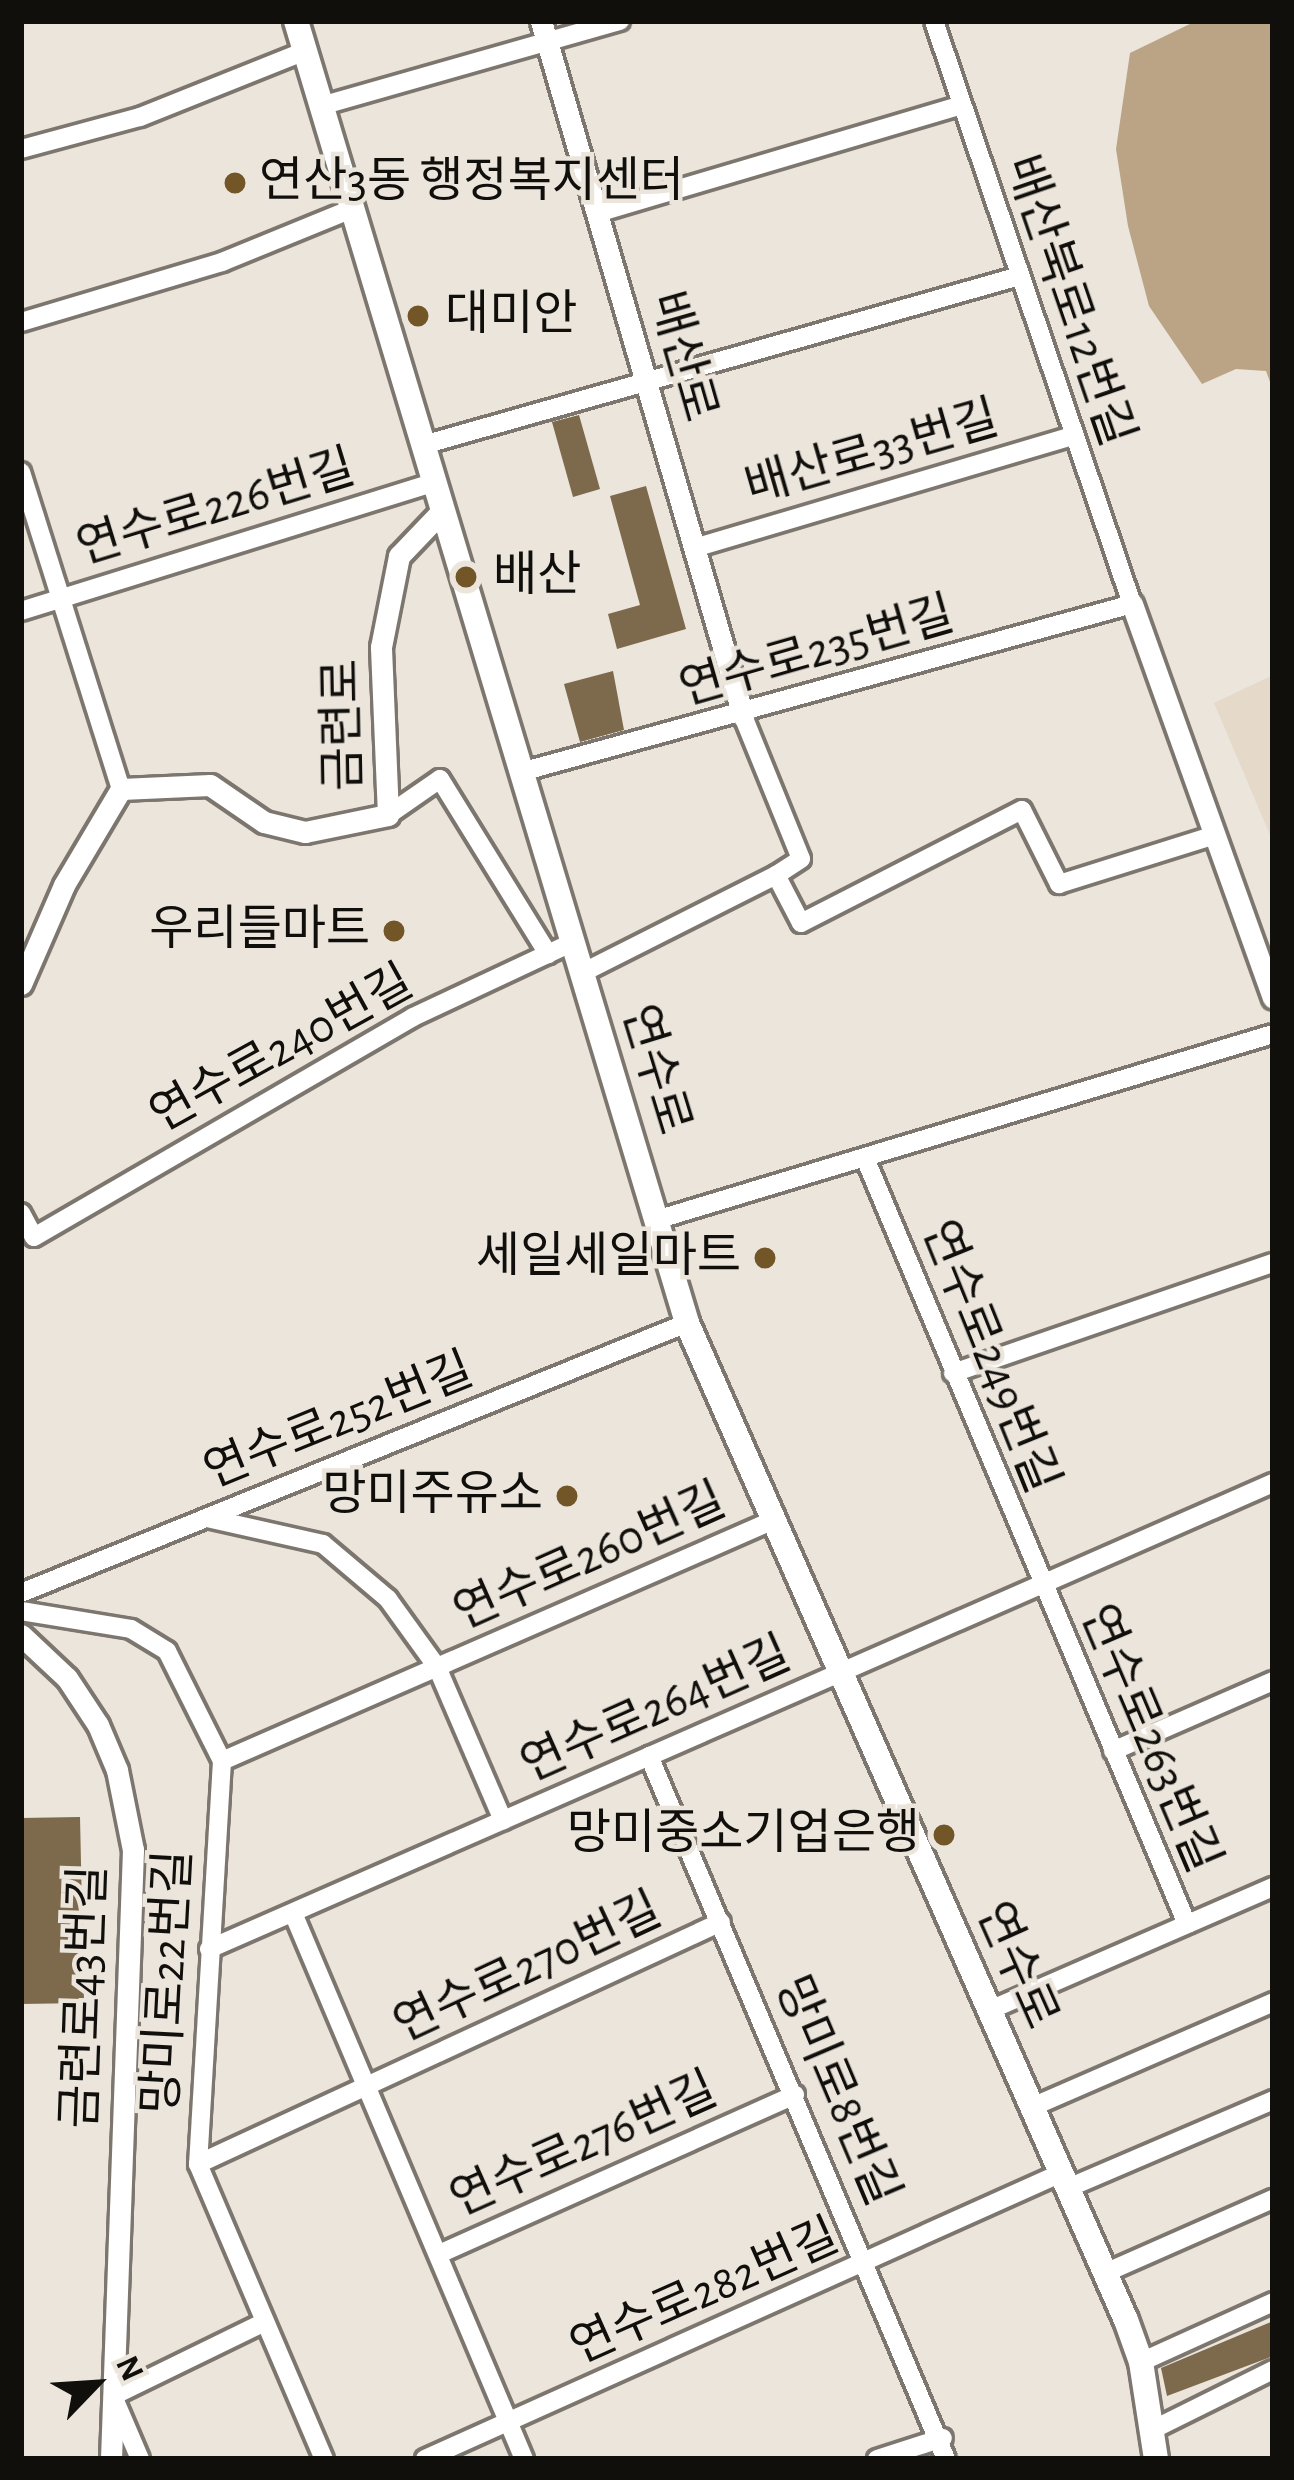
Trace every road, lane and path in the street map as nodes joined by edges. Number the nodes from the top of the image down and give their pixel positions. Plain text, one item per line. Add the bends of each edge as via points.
1 (296, 21) edge
2 (620, 21) edge
3 (934, 21) edge
4 (544, 32) edge
5 (305, 51) junction
6 (961, 105) junction
7 (321, 106) junction
8 (21, 148) edge
9 (352, 209) junction
10 (597, 214) junction
11 (1016, 277) junction
12 (21, 322) edge
13 (646, 382) junction
14 (1072, 436) junction
15 (423, 445) junction
16 (21, 472) edge
17 (434, 482) junction
18 (443, 510) junction
19 (694, 548) junction
20 (61, 599) junction
21 (1132, 604) junction
22 (21, 611) edge
23 (743, 716) junction
24 (521, 772) junction
25 (121, 790) junction
26 (388, 815) junction
27 (1215, 835) junction
28 (776, 875) junction
29 (573, 942) junction
30 (27, 952) edge
31 (548, 955) junction
32 (582, 973) junction
33 (21, 984) edge
34 (1273, 997) edge
35 (1273, 1034) edge
36 (865, 1158) junction
37 (21, 1213) edge
38 (656, 1220) junction
39 (1273, 1263) edge
40 (687, 1323) junction
41 (953, 1373) junction
42 (1273, 1483) edge
43 (207, 1518) junction
44 (774, 1520) junction
45 (1040, 1585) junction
46 (21, 1593) edge
47 (21, 1611) edge
48 (21, 1635) edge
49 (437, 1667) junction
50 (841, 1672) junction
51 (1273, 1681) edge
52 (1113, 1751) junction
53 (649, 1756) junction
54 (222, 1761) junction
55 (503, 1820) junction
56 (1273, 1888) edge
57 (293, 1913) junction
58 (721, 1922) junction
59 (1187, 1924) junction
60 (209, 1949) junction
61 (1273, 2002) edge
62 (990, 2010) junction
63 (368, 2085) junction
64 (795, 2095) junction
65 (1273, 2100) edge
66 (1032, 2108) junction
67 (198, 2164) junction
68 (1065, 2181) junction
69 (1273, 2199) edge
70 (439, 2254) junction
71 (868, 2264) junction
72 (1105, 2273) junction
73 (1273, 2302) edge
74 (265, 2322) junction
75 (1141, 2362) junction
76 (1273, 2370) edge
77 (113, 2396) junction
78 (509, 2422) junction
79 (1152, 2430) junction
80 (943, 2438) junction
81 (111, 2459) edge
82 (140, 2459) edge
83 (324, 2459) edge
84 (425, 2459) edge
85 (524, 2459) edge
86 (877, 2459) edge
87 (946, 2459) edge
88 (1156, 2459) edge

1 - 5 main road, 연수로
2 - 4 street
3 - 6 street, 배산북로12번길
4 - 7 street
4 - 10 street, 배산로
5 - 7 main road, 연수로
5 - 8 street via 140,117
6 - 10 street
6 - 11 street, 배산북로12번길
7 - 9 main road, 연수로
9 - 12 street via 222,262
9 - 15 main road, 연수로
10 - 13 street, 배산로
11 - 13 street
11 - 14 street, 배산북로12번길
13 - 15 street
13 - 19 street, 배산로
14 - 19 street, 배산로33번길
14 - 21 street, 배산북로12번길
15 - 17 main road, 연수로
16 - 20 street
17 - 18 main road, 연수로
17 - 20 street, 연수로226번길
18 - 24 main road, 연수로
18 - 26 street, 금련로 via 399,556 381,647
19 - 23 street, 배산로
20 - 22 street, 연수로226번길
20 - 25 street
21 - 23 street, 연수로235번길
21 - 27 street
23 - 24 street, 연수로235번길
23 - 28 street via 801,859
24 - 29 main road, 연수로
25 - 26 street, 금련로 via 210,784 264,822 305,832
25 - 30 street
26 - 31 street via 440,779
27 - 28 street via 1060,884 1022,810 801,923
27 - 34 street
28 - 32 street
29 - 31 street, 연수로240번길
29 - 32 main road, 연수로
30 - 33 street
31 - 37 street, 연수로240번길 via 413,1017 34,1237
32 - 38 main road, 연수로
35 - 36 street
36 - 38 street
36 - 41 street, 연수로249번길
38 - 40 main road, 연수로
39 - 41 street
40 - 43 street, 연수로252번길
40 - 44 main road, 연수로
41 - 45 street, 연수로249번길
42 - 45 street, 연수로263번길
43 - 46 street, 연수로252번길
43 - 49 street, 연수로260번길 via 323,1544 388,1599
44 - 49 street, 연수로260번길
44 - 50 main road, 연수로
45 - 50 street, 연수로263번길
45 - 52 street, 연수로263번길
47 - 54 street via 131,1629 166,1651
48 - 77 street, 금련로43번길 via 67,1678 98,1725 123,1790 134,1850
49 - 54 street, 연수로260번길
49 - 55 street, 연수로264번길
50 - 53 street, 연수로264번길
50 - 62 main road, 연수로
51 - 52 street
52 - 59 street, 연수로263번길
53 - 55 street, 연수로264번길
53 - 58 street, 망미로8번길
54 - 60 street, 망미로22번길
55 - 57 street, 연수로264번길
56 - 59 street
57 - 60 street, 연수로264번길
57 - 63 street, 연수로270번길
58 - 63 street, 연수로270번길
58 - 64 street, 망미로8번길
59 - 62 street
60 - 67 street, 망미로22번길
61 - 66 street, 연수로
62 - 66 main road, 연수로
63 - 67 street, 연수로270번길
63 - 70 street, 연수로276번길
64 - 70 street, 연수로276번길
64 - 71 street, 망미로8번길
65 - 68 street
66 - 68 main road, 연수로
67 - 74 street, 망미로22번길
68 - 71 street, 연수로282번길
68 - 72 main road, 연수로
69 - 72 street
70 - 78 street
71 - 78 street, 연수로282번길
71 - 80 street, 망미로8번길
72 - 75 main road, 연수로
73 - 75 street
74 - 77 street
74 - 83 street, 망미로22번길
75 - 79 main road, 연수로
76 - 79 street
77 - 81 street, 금련로43번길
77 - 82 street
78 - 84 street, 연수로282번길
78 - 85 street
79 - 88 main road, 연수로
80 - 86 street
80 - 87 street, 망미로8번길

